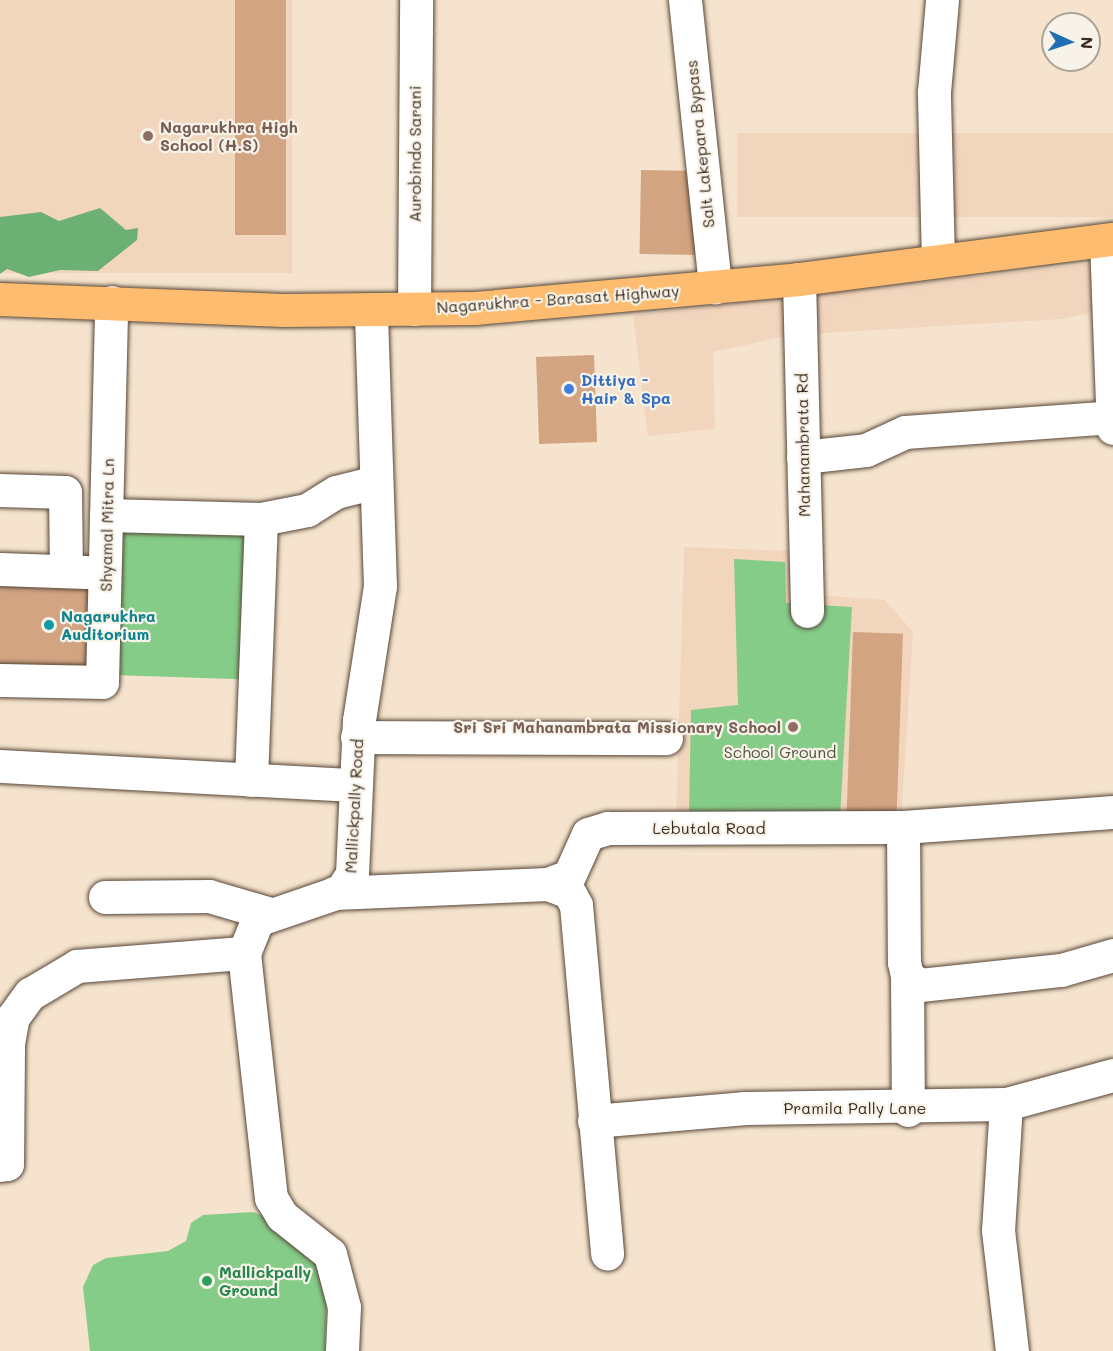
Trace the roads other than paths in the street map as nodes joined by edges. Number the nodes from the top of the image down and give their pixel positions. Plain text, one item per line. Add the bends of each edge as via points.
1 (416, 0) edge
2 (685, 0) edge
3 (942, 0) edge
4 (1109, 240) edge
5 (938, 261) junction
6 (799, 279) junction
7 (715, 287) junction
8 (0, 299) edge
9 (111, 302) junction
10 (371, 309) junction
11 (414, 309) junction
12 (1112, 417) edge
13 (1113, 428) edge
14 (803, 457) junction
15 (373, 483) junction
16 (0, 490) edge
17 (106, 515) junction
18 (261, 519) junction
19 (0, 570) edge
20 (66, 570) junction
21 (106, 573) junction
22 (807, 611) dead end
23 (0, 680) edge
24 (357, 737) junction
25 (666, 738) dead end
26 (0, 766) edge
27 (251, 780) junction
28 (355, 785) junction
29 (1113, 812) edge
30 (903, 827) junction
31 (548, 884) junction
32 (334, 893) junction
33 (105, 897) dead end
34 (267, 913) junction
35 (244, 953) junction
36 (1113, 955) edge
37 (907, 976) junction
38 (1113, 1075) edge
39 (1006, 1104) junction
40 (908, 1110) junction
41 (594, 1121) junction
42 (0, 1165) edge
43 (607, 1254) dead end
44 (342, 1351) edge
45 (1012, 1351) edge

1 - 11 street, Aurobindo Sarani
2 - 7 street, Salt Lakepara Bypass
3 - 5 street via 934,92
4 - 5 main road, Nagarukhra - Barasat Highway
4 - 12 street
5 - 6 main road, Nagarukhra - Barasat Highway
6 - 7 main road, Nagarukhra - Barasat Highway
6 - 14 street, Mahanambrata Rd
7 - 11 main road, Nagarukhra - Barasat Highway
8 - 9 main road, Nagarukhra - Barasat Highway
9 - 10 main road, Nagarukhra - Barasat Highway
9 - 17 street, Shyamal Mitra Ln
10 - 11 main road, Nagarukhra - Barasat Highway
10 - 15 street, Mallickpally Road
12 - 13 street
12 - 14 street via 905,432 866,450
14 - 22 street, Mahanambrata Rd
15 - 18 street via 336,492 307,510
15 - 24 street, Mallickpally Road via 380,586
16 - 20 street via 65,492
17 - 18 street
17 - 21 street, Shyamal Mitra Ln
18 - 27 street
19 - 20 street
20 - 21 street
21 - 23 street, Shyamal Mitra Ln via 102,682
24 - 25 street
24 - 28 street, Mallickpally Road
26 - 27 street
27 - 28 street
28 - 32 street, Mallickpally Road via 352,874 350,883
29 - 30 street, Lebutala Road
30 - 31 street, Lebutala Road via 608,828 588,834 569,876
30 - 37 street
31 - 32 street, Lebutala Road
31 - 41 street via 568,892 576,905
32 - 34 street, Mallickpally Road
33 - 34 street via 209,896
34 - 35 street via 253,927
35 - 42 street via 77,966 30,994 13,1017 8,1044 7,1164
35 - 44 street via 271,1198 282,1216 330,1254 344,1307
36 - 37 street via 1061,970 935,986
37 - 40 street
38 - 39 street, Pramila Pally Lane
39 - 40 street, Pramila Pally Lane
39 - 45 street via 998,1230
40 - 41 street, Pramila Pally Lane via 745,1108
41 - 43 street

